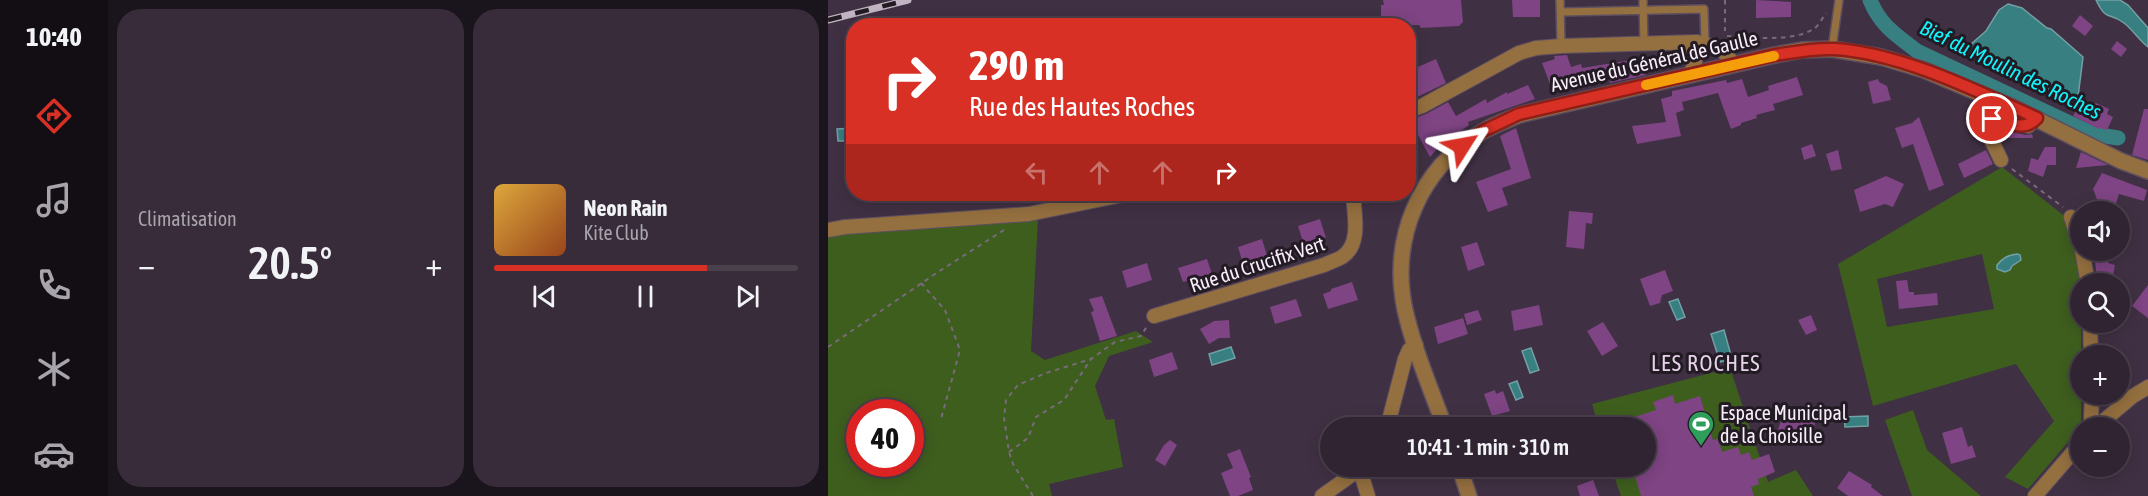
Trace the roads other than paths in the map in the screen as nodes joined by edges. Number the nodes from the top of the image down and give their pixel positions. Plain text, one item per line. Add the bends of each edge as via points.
1 (1560, 0) edge
2 (1643, 0) edge
3 (1839, 0) edge
4 (1644, 10) junction
5 (1561, 12) junction
6 (1704, 39) junction
7 (1688, 43) junction
8 (1644, 44) junction
9 (1561, 46) junction
10 (1832, 49) junction
11 (1735, 65) junction
12 (1690, 74) junction
13 (1416, 108) edge
14 (2037, 118) junction
15 (2001, 160) road end
16 (2148, 171) edge
17 (1093, 201) edge
18 (1353, 201) edge
19 (828, 230) edge
20 (1154, 316) road end
21 (1416, 345) junction
22 (2148, 387) edge
23 (1390, 417) edge
24 (1441, 417) edge
25 (2107, 417) edge
26 (2070, 456) edge
27 (1349, 477) edge
28 (1364, 477) edge
29 (1463, 477) edge
30 (2038, 495) edge
31 (1322, 496) edge
32 (1368, 496) edge
33 (1469, 496) edge

1 - 5 lane
2 - 4 lane
3 - 10 lane
4 - 5 lane
4 - 6 lane via 1704,9
4 - 8 lane
5 - 9 lane
6 - 7 street
6 - 11 street via 1721,49
7 - 8 street
7 - 12 street via 1696,56
8 - 9 street
9 - 13 street via 1520,53
10 - 11 street, Avenue du Général de Gaulle via 1802,50
10 - 14 street, Avenue du Général de Gaulle via 1881,57 1924,70
11 - 12 street, Avenue du Général de Gaulle
12 - 21 street, Avenue du Général de Gaulle via 1519,114 1483,131 1452,153 1413,207 1403,244 1405,309
14 - 15 street via 2028,126 1992,119 1986,123
14 - 16 street, Avenue du Général de Gaulle
17 - 19 street via 1029,214
18 - 20 street, Rue du Crucifix Vert via 1353,243 1342,257
21 - 23 street via 1405,359
21 - 24 street, Avenue du Général de Gaulle
22 - 25 street
26 - 30 street
27 - 31 street
28 - 32 street
29 - 33 street

